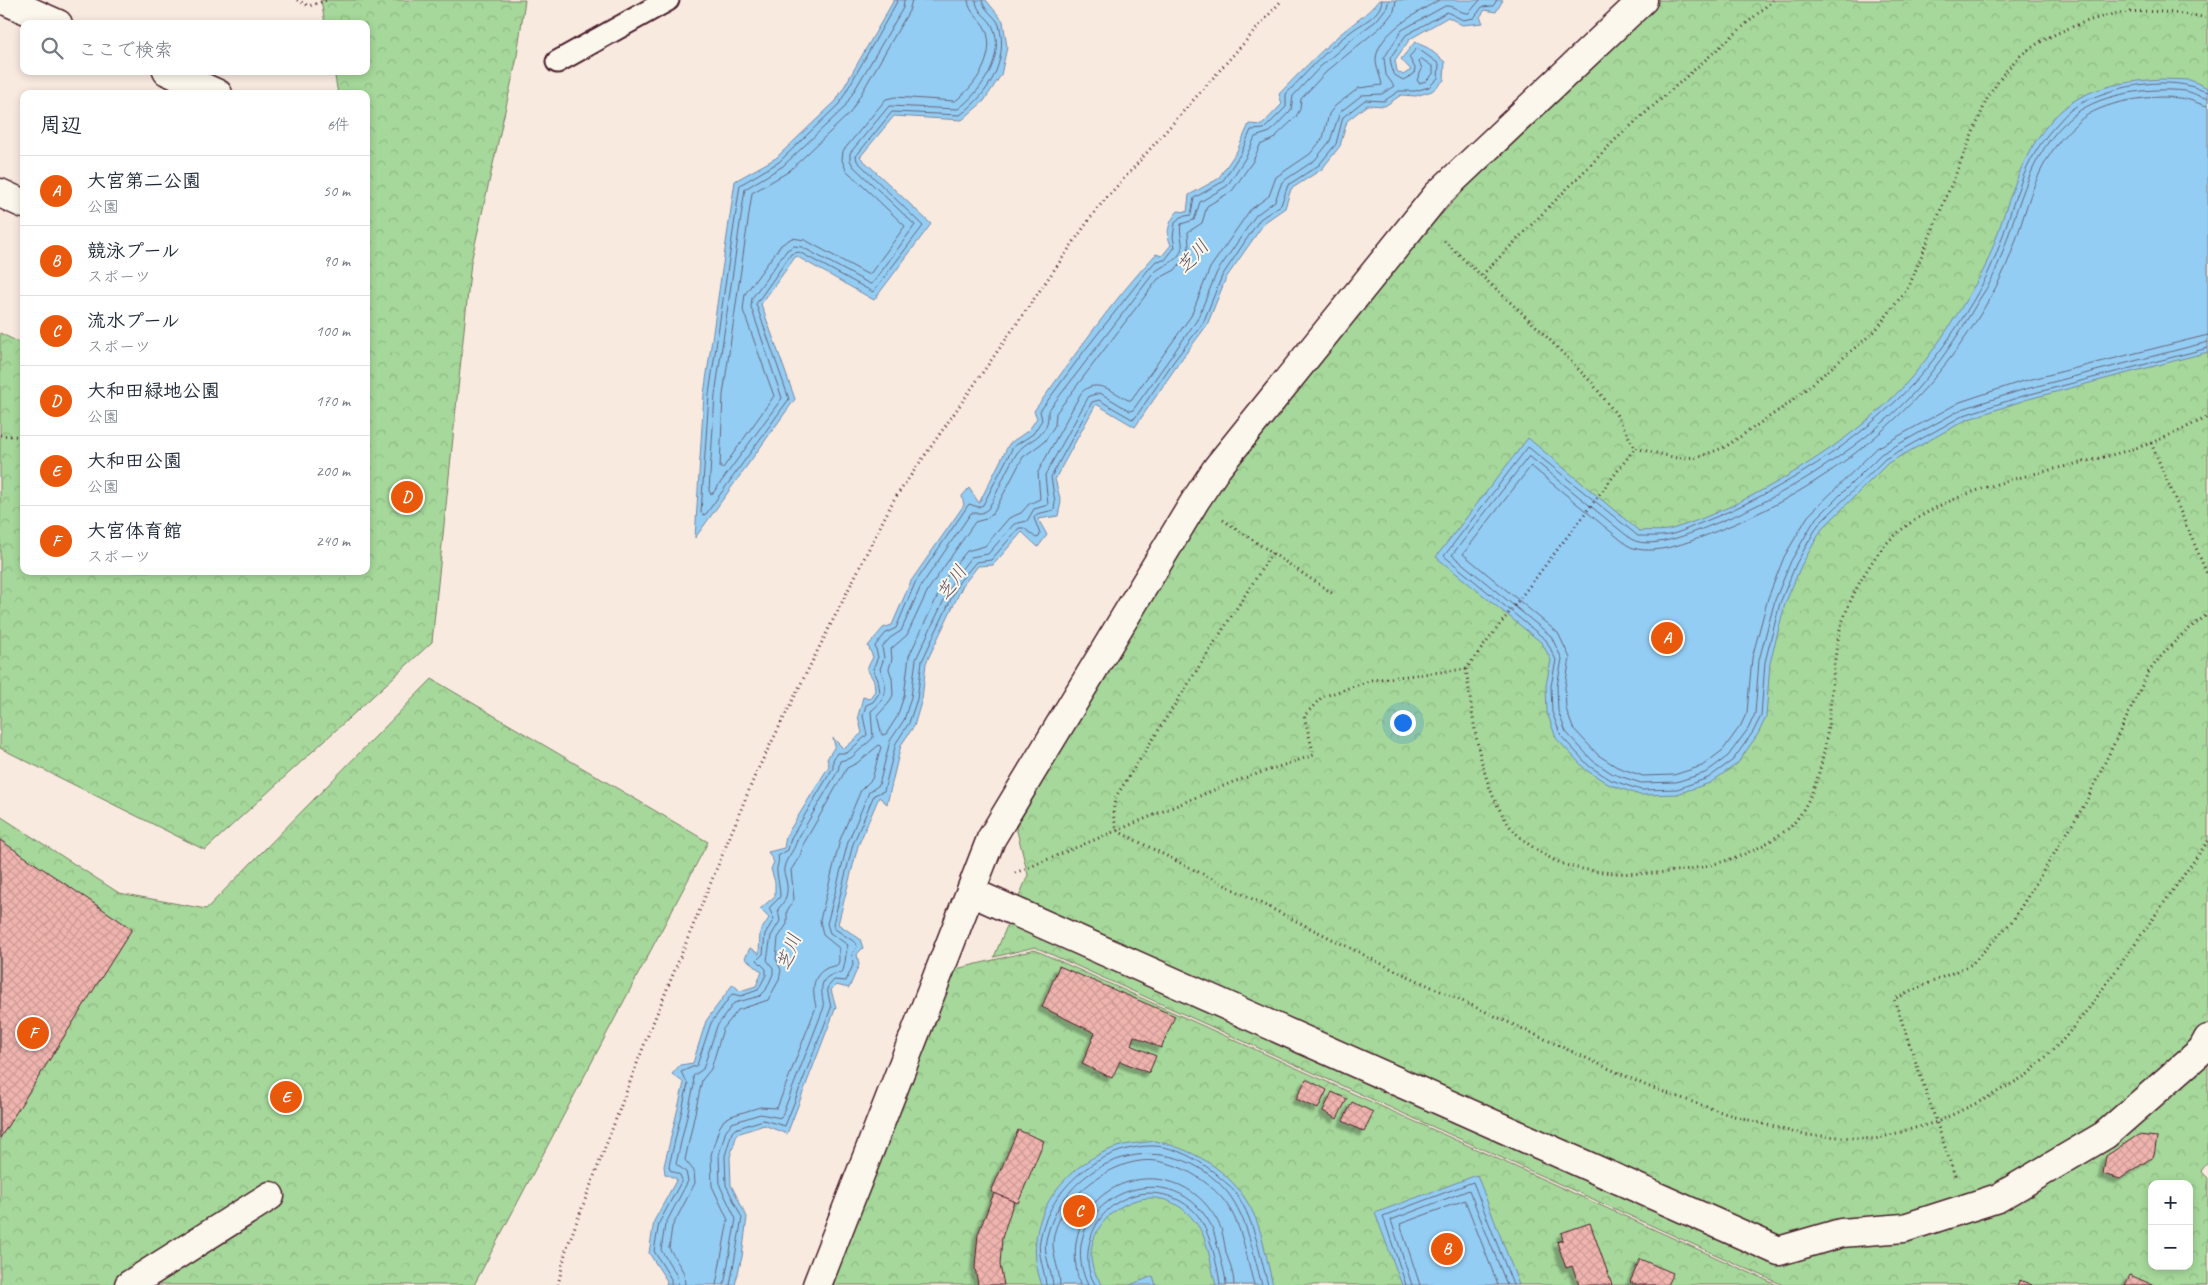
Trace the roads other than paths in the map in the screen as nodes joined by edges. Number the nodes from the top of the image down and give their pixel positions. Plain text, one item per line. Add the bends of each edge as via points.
1 (4, 0) edge
2 (668, 0) edge
3 (1642, 0) edge
4 (49, 20) edge
5 (557, 62) dead end
6 (176, 75) edge
7 (209, 90) edge
8 (0, 193) edge
9 (20, 202) edge
10 (971, 892) junction
11 (2208, 1040) edge
12 (270, 1196) dead end
13 (129, 1285) edge
14 (817, 1285) edge

1 - 4 street
2 - 5 lane
3 - 10 street via 1437,195 1216,468 991,839
6 - 7 street
8 - 9 street
10 - 11 street via 1779,1251 1841,1233 1904,1228 1998,1198 2104,1135 2202,1050
10 - 14 street
12 - 13 street

